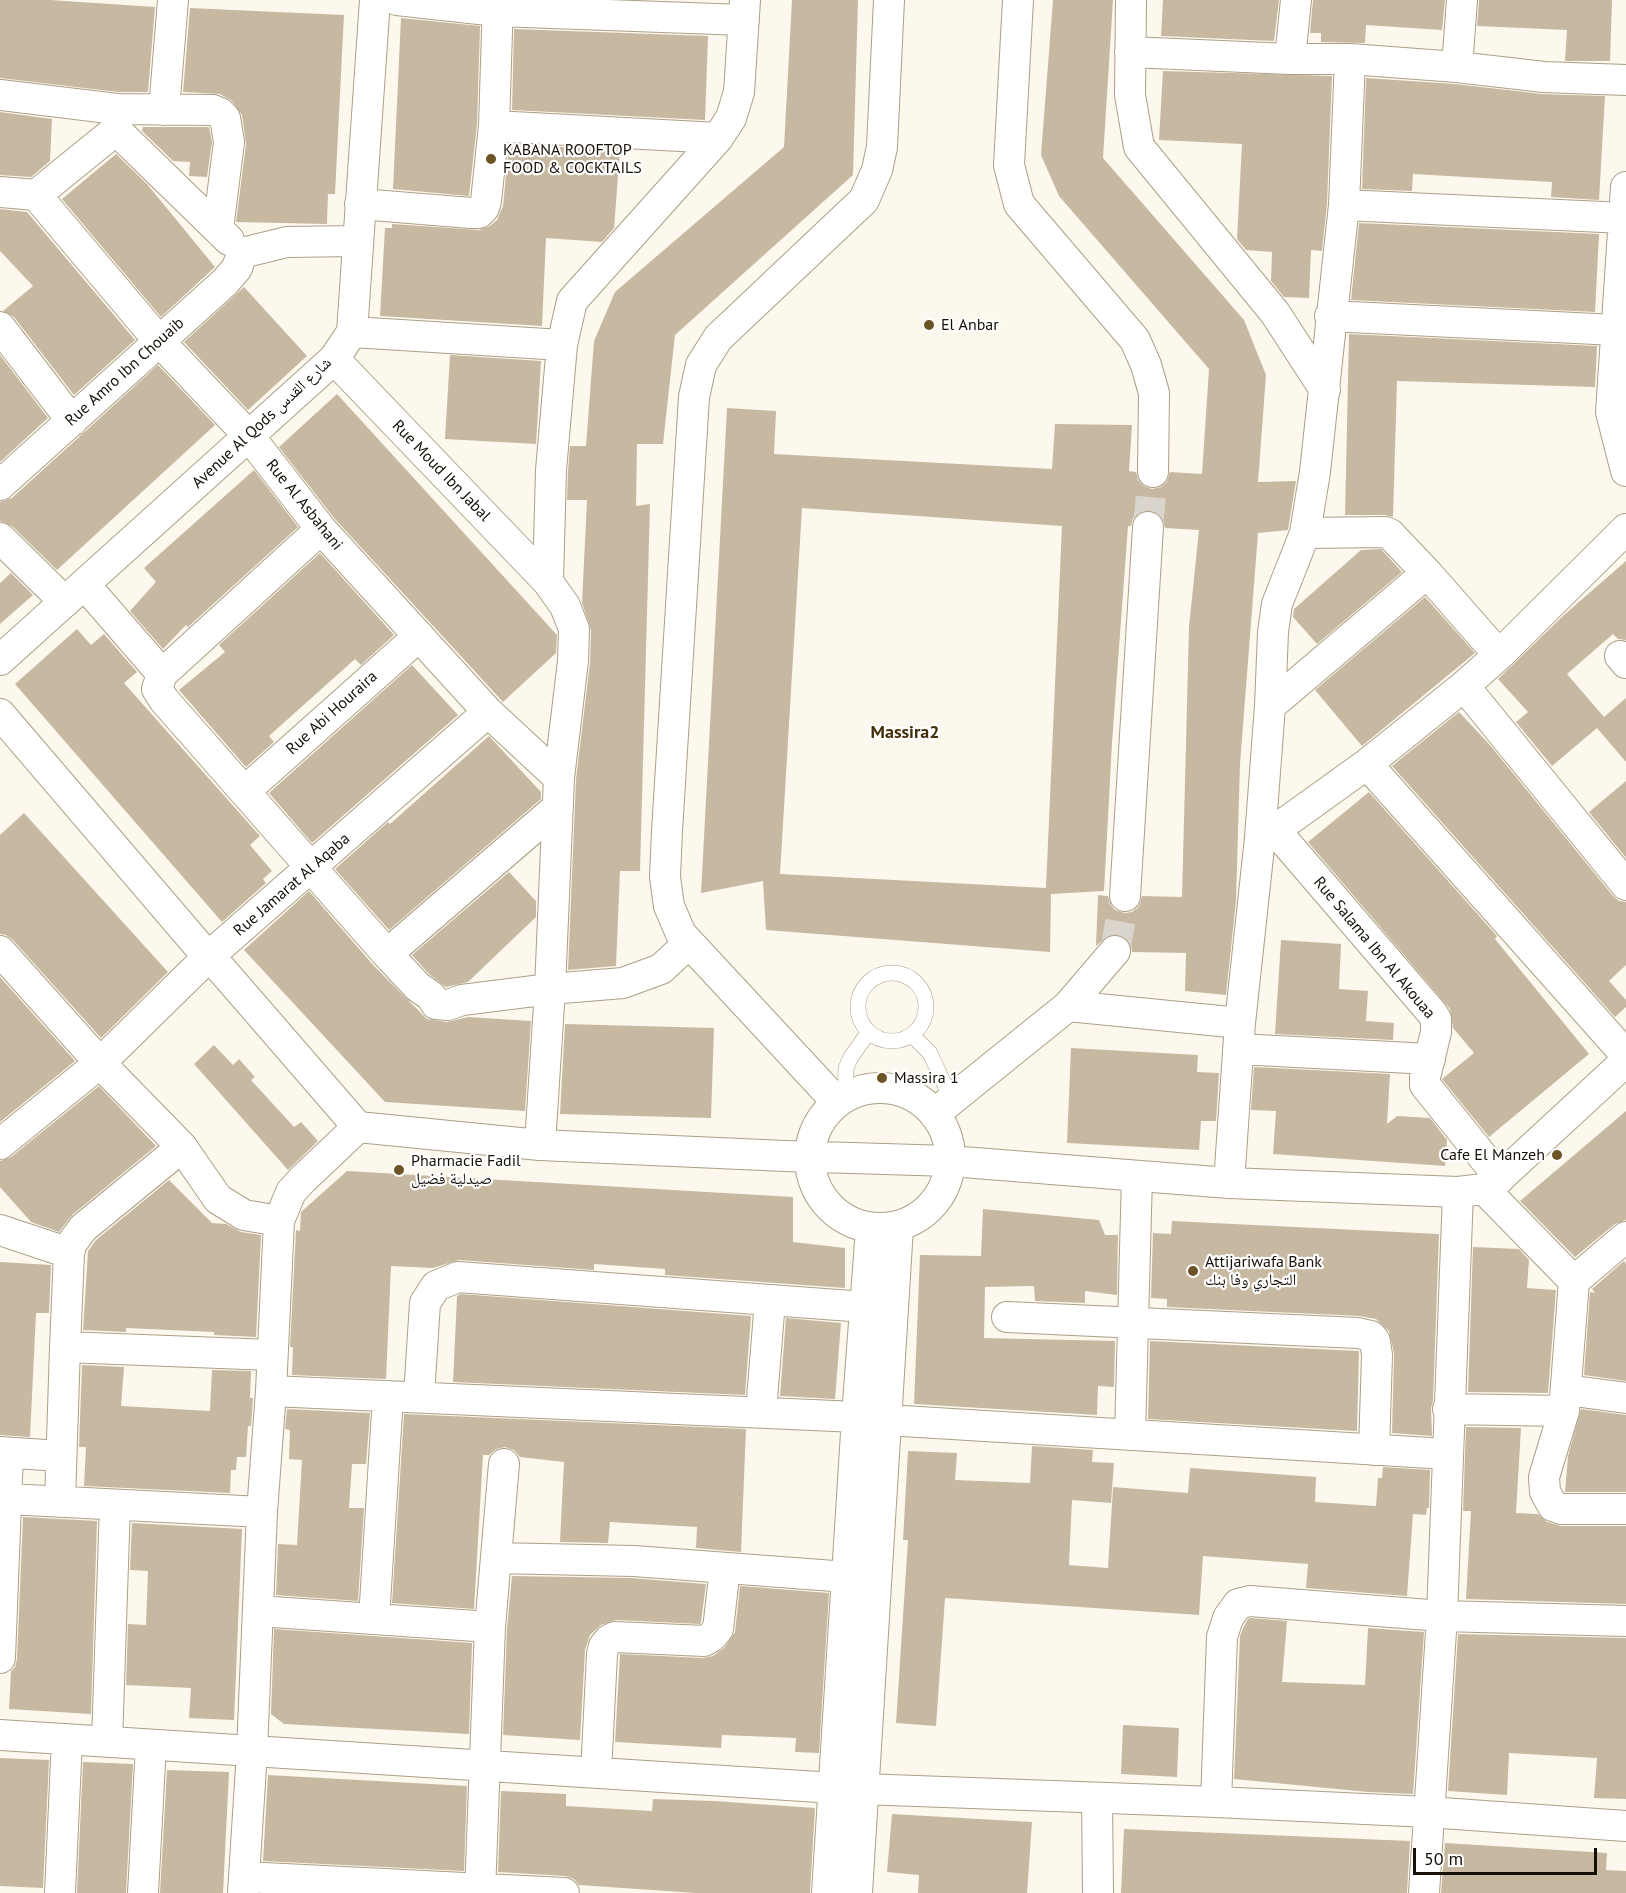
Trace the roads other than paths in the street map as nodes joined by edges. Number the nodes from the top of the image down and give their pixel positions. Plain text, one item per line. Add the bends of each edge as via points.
1 (173, 0) edge
2 (375, 0) edge
3 (397, 0) edge
4 (889, 0) edge
5 (1018, 0) edge
6 (1131, 0) edge
7 (1296, 0) edge
8 (1462, 0) edge
9 (497, 5) edge
10 (745, 10) edge
11 (1130, 52) junction
12 (1350, 58) junction
13 (1290, 59) junction
14 (1457, 67) junction
15 (1626, 80) edge
16 (0, 95) edge
17 (164, 110) junction
18 (116, 119) junction
19 (494, 126) junction
20 (718, 138) junction
21 (1626, 187) edge
22 (0, 192) edge
23 (36, 195) junction
24 (360, 204) junction
25 (1344, 205) junction
26 (1624, 219) junction
27 (218, 229) junction
28 (356, 241) junction
29 (242, 253) junction
30 (1624, 275) edge
31 (1330, 316) junction
32 (0, 327) edge
33 (1616, 330) junction
34 (352, 332) junction
35 (159, 341) junction
36 (562, 345) junction
37 (334, 359) junction
38 (1325, 390) junction
39 (72, 421) junction
40 (249, 436) junction
41 (1626, 471) edge
42 (1153, 472) tunnel mouth
43 (0, 485) edge
44 (1148, 527) tunnel mouth
45 (321, 529) junction
46 (1626, 529) edge
47 (1305, 533) junction
48 (0, 538) edge
49 (1427, 573) junction
50 (549, 582) junction
51 (75, 594) junction
52 (419, 636) junction
53 (1499, 655) junction
54 (0, 660) edge
55 (162, 674) junction
56 (1464, 686) junction
57 (1270, 706) junction
58 (489, 712) junction
59 (0, 714) edge
60 (1366, 764) junction
61 (245, 790) junction
62 (559, 793) junction
63 (1267, 834) junction
64 (312, 867) junction
65 (1623, 878) edge
66 (1125, 896) tunnel mouth
67 (689, 943) junction
68 (0, 951) edge
69 (1115, 951) tunnel mouth
70 (387, 954) junction
71 (208, 957) junction
72 (550, 989) junction
73 (1068, 1006) junction
74 (870, 1034) junction
75 (912, 1035) junction
76 (1239, 1036) junction
77 (1626, 1055) edge
78 (1430, 1059) junction
79 (1626, 1061) edge
80 (100, 1063) junction
81 (841, 1100) junction
82 (942, 1106) junction
83 (358, 1127) junction
84 (0, 1144) edge
85 (540, 1144) junction
86 (182, 1147) junction
87 (810, 1157) junction
88 (950, 1161) junction
89 (1137, 1176) junction
90 (1229, 1183) junction
91 (1480, 1187) junction
92 (279, 1221) junction
93 (885, 1227) junction
94 (0, 1230) edge
95 (1626, 1237) edge
96 (69, 1253) junction
97 (1574, 1281) junction
98 (770, 1301) junction
99 (865, 1307) junction
100 (1007, 1317) dead end
101 (1132, 1323) junction
102 (64, 1347) junction
103 (272, 1355) junction
104 (272, 1391) junction
105 (388, 1396) junction
106 (419, 1396) junction
107 (1626, 1398) edge
108 (1565, 1401) junction
109 (1448, 1409) junction
110 (761, 1411) junction
111 (872, 1419) junction
112 (1130, 1435) junction
113 (1374, 1450) junction
114 (4, 1453) edge
115 (1447, 1454) junction
116 (60, 1456) junction
117 (504, 1464) dead end
118 (7, 1499) junction
119 (60, 1502) junction
120 (115, 1505) junction
121 (1626, 1509) edge
122 (262, 1512) junction
123 (496, 1558) junction
124 (724, 1568) junction
125 (2, 1571) edge
126 (847, 1577) junction
127 (259, 1611) junction
128 (1442, 1616) junction
129 (374, 1619) junction
130 (1626, 1621) edge
131 (490, 1627) junction
132 (0, 1658) edge
133 (0, 1735) edge
134 (67, 1740) junction
135 (107, 1742) junction
136 (151, 1744) junction
137 (252, 1751) junction
138 (485, 1767) junction
139 (596, 1773) junction
140 (850, 1788) junction
141 (1097, 1798) junction
142 (1216, 1802) junction
143 (1428, 1812) junction
144 (1626, 1826) edge
145 (244, 1885) edge
146 (480, 1891) edge
147 (60, 1893) edge
148 (143, 1893) edge
149 (564, 1893) edge
150 (827, 1893) edge
151 (857, 1893) edge
152 (1098, 1893) edge
153 (1424, 1893) edge

1 - 17 street
2 - 24 street
3 - 9 street
4 - 67 street via 882,147 864,200 718,338 701,365 694,397 665,877 671,912
5 - 42 street via 1009,165 1019,204 1135,340 1154,393
6 - 11 street
7 - 13 street
8 - 14 street
9 - 10 street
9 - 19 street
10 - 20 street via 739,92 731,118
11 - 13 street
11 - 38 street via 1130,96 1139,147 1275,313
12 - 13 street
12 - 14 street
12 - 25 street
14 - 15 street via 1544,78
16 - 18 street
17 - 18 street
17 - 27 street via 213,110 225,118 229,142
18 - 23 street
18 - 27 street
19 - 20 street
19 - 24 street via 486,201 479,213
20 - 36 street via 572,301
21 - 26 street
22 - 23 street
23 - 35 street, Rue Al Asbahani
24 - 28 street
25 - 26 street
25 - 31 street
26 - 30 street
27 - 29 street
28 - 29 street via 287,242
28 - 34 street
29 - 35 street, Rue Amro Ibn Chouaib via 237,268 225,282
30 - 33 street
31 - 33 street
31 - 38 street
32 - 39 street
33 - 41 street via 1611,412
34 - 36 street
34 - 37 street, Avenue Al Qods شارع القدس
35 - 39 street, Rue Amro Ibn Chouaib
35 - 40 street, Rue Al Asbahani
36 - 50 street via 551,470
37 - 40 street, Avenue Al Qods شارع القدس
37 - 50 street, Rue Moud Ibn Jabal
38 - 47 street
39 - 43 street, Rue Amro Ibn Chouaib
40 - 45 street, Rue Al Asbahani
40 - 51 street, Avenue Al Qods شارع القدس
44 - 66 street
45 - 52 street, Rue Al Asbahani
45 - 55 street
46 - 53 street
47 - 49 street via 1385,532
47 - 57 street via 1277,604
48 - 51 street
49 - 53 street
49 - 57 street
50 - 62 street, Rue Moud Ibn Jabal via 574,629
51 - 54 street, Avenue Al Qods شارع القدس
51 - 55 street
52 - 58 street, Rue Al Asbahani
52 - 61 street, Rue Abi Houraira
53 - 56 street
55 - 61 street via 157,685 159,694
56 - 60 street
56 - 65 street
57 - 63 street
58 - 62 street, Rue Al Asbahani
58 - 64 street, Rue Jamarat Al Aqaba
59 - 71 street
60 - 63 street
60 - 77 street
61 - 64 street
62 - 70 street
62 - 72 street, Rue Moud Ibn Jabal
63 - 76 street
63 - 78 street, Rue Salama Ibn Al Akouaa via 1436,1019
64 - 70 street
64 - 71 street, Rue Jamarat Al Aqaba
67 - 72 street via 662,969 646,976 623,983
67 - 81 street
68 - 80 street
69 - 73 street
70 - 72 street via 436,1004
71 - 80 street, Rue Jamarat Al Aqaba
71 - 83 street
72 - 85 street, Rue Moud Ibn Jabal
73 - 76 street
73 - 82 street
74 - 75 lane via 899,1041
74 - 75 lane via 858,1015 861,993 876,976 898,973 917,984 926,1005 925,1016
74 - 81 lane via 850,1057
75 - 82 lane via 930,1053
76 - 78 street
76 - 90 street
78 - 91 street, Rue Salama Ibn Al Akouaa via 1425,1077 1427,1089
79 - 91 street
80 - 84 street, Rue Jamarat Al Aqaba
80 - 86 street
81 - 82 street via 877,1088 898,1090
81 - 87 street via 822,1118 813,1137
82 - 88 street
83 - 85 street
83 - 92 street via 291,1192
85 - 87 street
86 - 92 street via 218,1199 244,1215
86 - 96 street via 83,1228
87 - 88 street
87 - 93 street via 811,1173 825,1203 854,1224
88 - 89 street
88 - 93 street via 947,1179 934,1202 914,1219
89 - 90 street
89 - 101 street
90 - 91 street
91 - 97 street, Rue Salama Ibn Al Akouaa
91 - 109 street
92 - 103 street
93 - 99 street
93 - 111 street
94 - 96 street
95 - 97 street
96 - 102 street
97 - 108 street
98 - 99 street
98 - 106 street via 458,1277 436,1286 425,1303
98 - 110 street
99 - 111 street
100 - 101 street
101 - 112 street
101 - 113 street via 1371,1336 1377,1354
102 - 103 street
102 - 116 street
103 - 104 street
104 - 105 street
104 - 122 street
105 - 106 street
105 - 129 street
106 - 110 street
107 - 108 street
108 - 109 street
108 - 121 street via 1544,1477 1548,1500 1561,1509
109 - 115 street
110 - 111 street
111 - 112 street
111 - 126 street
111 - 140 street
112 - 113 street
113 - 115 street
114 - 116 street
114 - 118 street
115 - 128 street
116 - 119 street
117 - 123 street
118 - 119 street
118 - 125 street
119 - 120 street
120 - 122 street
120 - 135 street
122 - 127 street
123 - 124 street via 634,1561
123 - 131 street
124 - 126 street
124 - 139 street via 718,1629 711,1637 704,1641 615,1637 604,1646
125 - 132 street
126 - 140 street
127 - 129 street
127 - 137 street
128 - 130 street
128 - 142 street via 1250,1601 1238,1604 1222,1637
128 - 143 street
129 - 131 street
131 - 138 street
133 - 134 street
134 - 135 street
134 - 147 street
135 - 136 street
136 - 137 street
136 - 148 street
137 - 138 street
137 - 145 street
138 - 139 street
138 - 146 street
139 - 140 street
140 - 141 street
140 - 150 street
140 - 151 street
141 - 142 street
141 - 152 street
142 - 143 street
143 - 144 street
143 - 153 street
145 - 146 street
146 - 149 street

